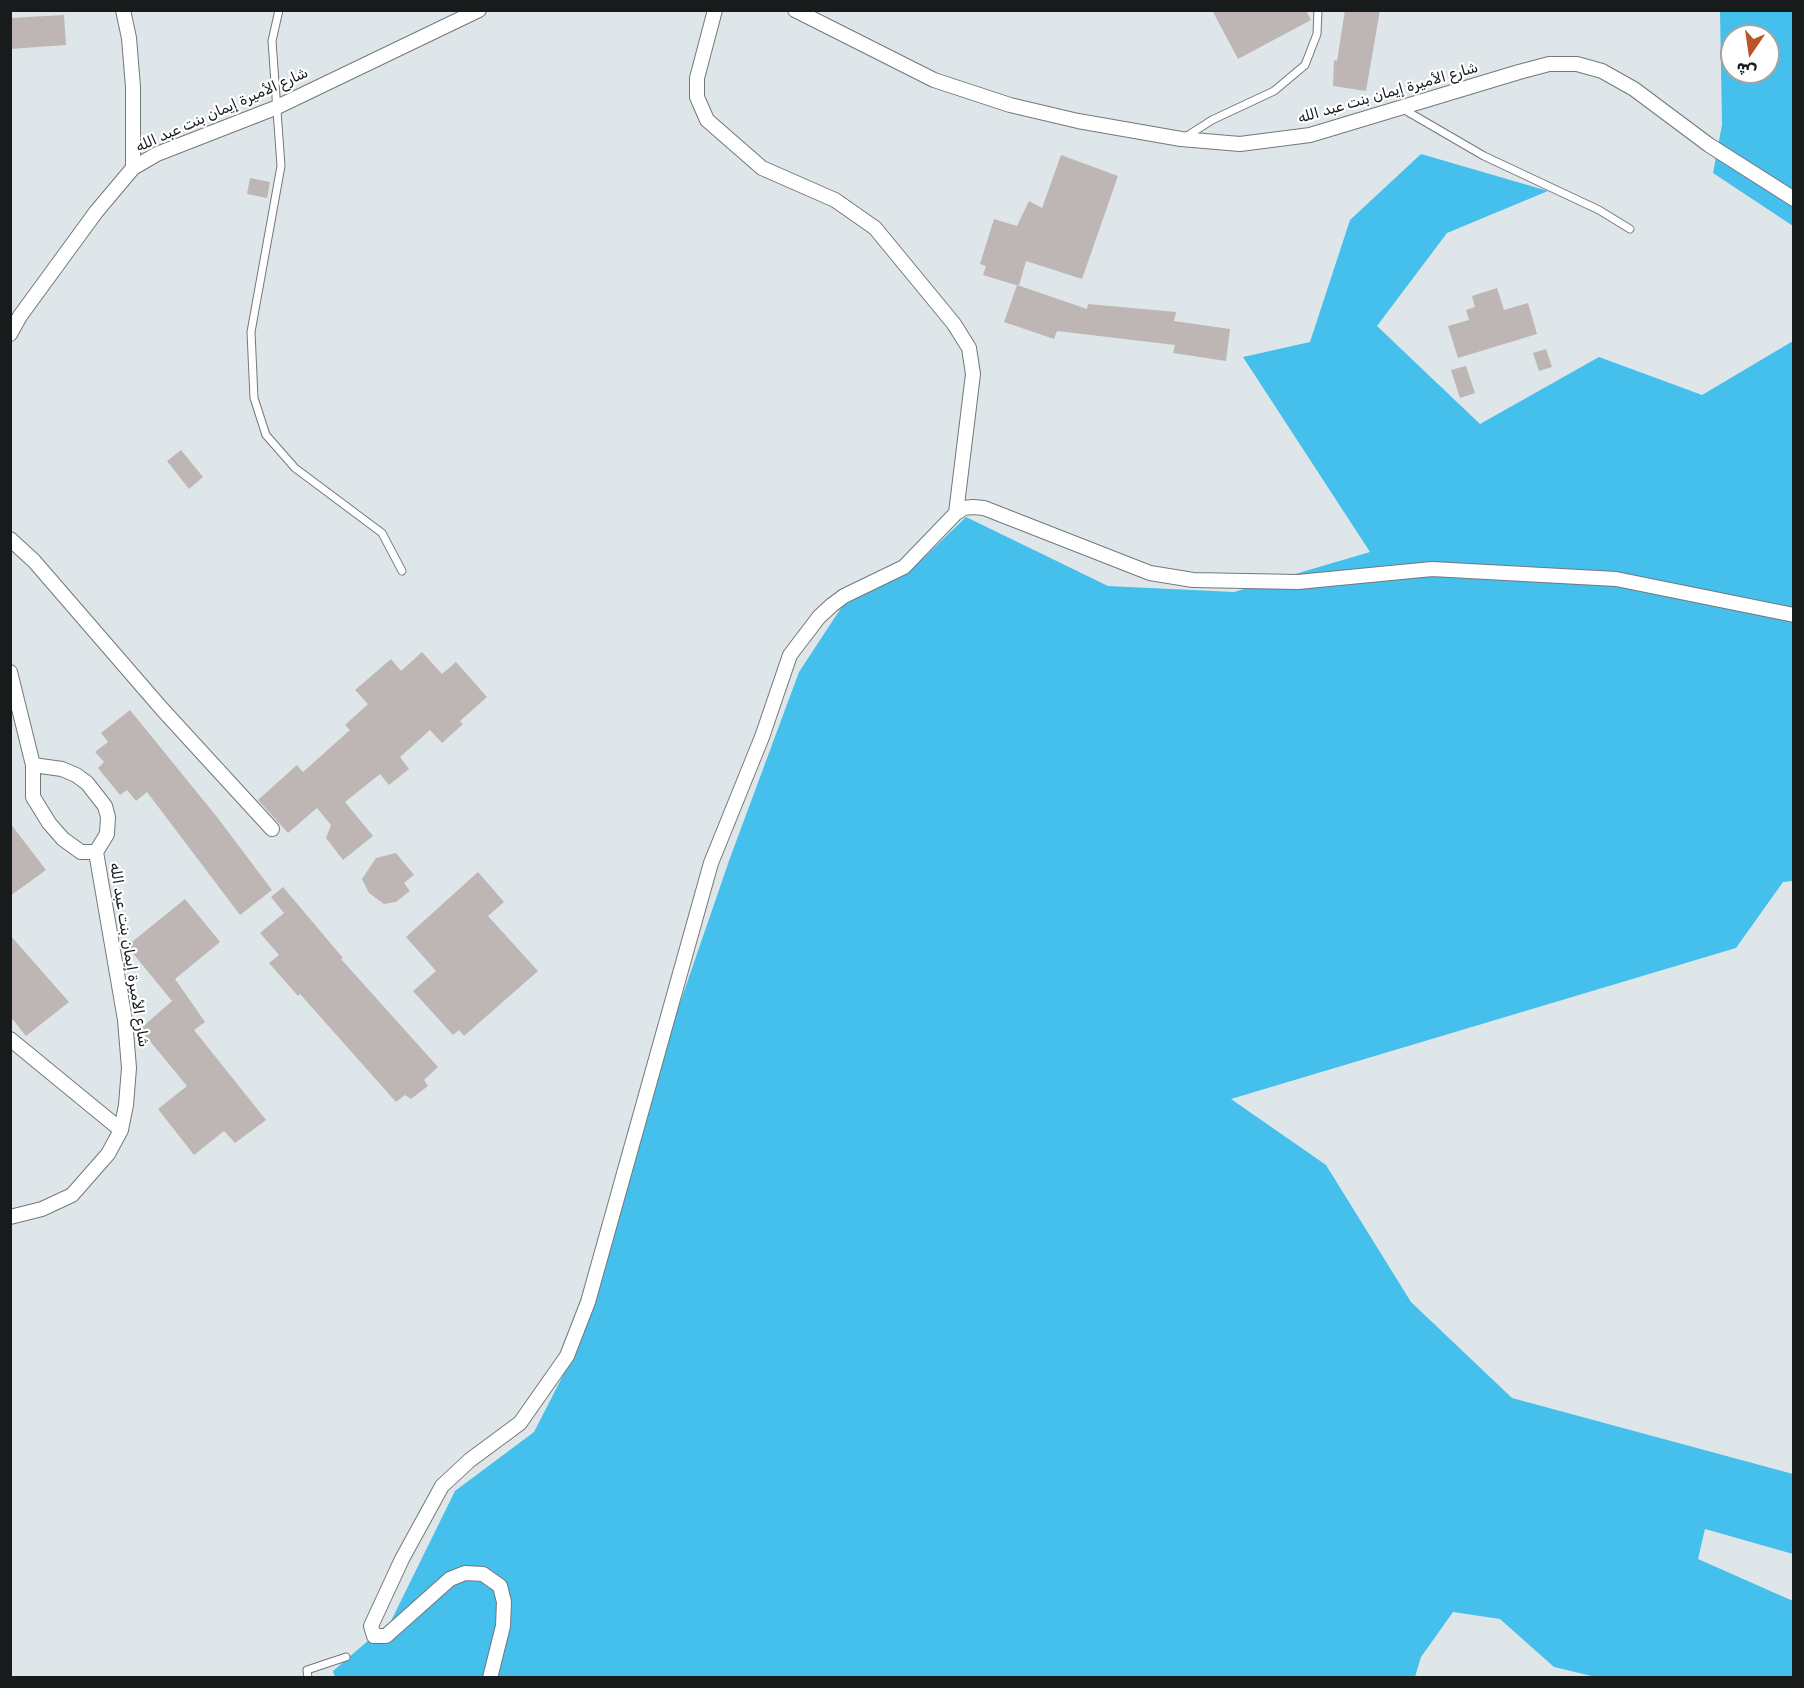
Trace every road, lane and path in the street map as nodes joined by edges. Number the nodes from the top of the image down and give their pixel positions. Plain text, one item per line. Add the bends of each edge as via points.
1 (123, 10) edge
2 (279, 10) edge
3 (479, 10) edge
4 (715, 10) edge
5 (795, 10) edge
6 (1317, 10) edge
7 (275, 108) junction
8 (1403, 109) junction
9 (1181, 139) junction
10 (133, 168) junction
11 (1794, 199) edge
12 (1630, 230) dead end
13 (10, 334) edge
14 (956, 513) junction
15 (10, 539) edge
16 (402, 571) dead end
17 (1794, 615) edge
18 (10, 672) edge
19 (33, 765) junction
20 (272, 829) dead end
21 (96, 852) junction
22 (10, 1039) edge
23 (120, 1130) junction
24 (10, 1217) edge
25 (346, 1657) dead end
26 (307, 1673) edge
27 (490, 1677) edge

1 - 10 street via 133,87
2 - 7 lane via 272,40
3 - 7 street, شارع الأميرة إيمان بنت عبد الله
4 - 14 street via 697,78 697,97 707,120 762,168 835,200 875,228 948,315 969,348 972,385
5 - 9 street, شارع الأميرة إيمان بنت عبد الله via 934,80 1021,108
6 - 9 lane via 1317,34 1305,64 1274,91
7 - 10 street, شارع الأميرة إيمان بنت عبد الله via 157,154
7 - 16 lane via 281,166 251,332 254,398 266,435 295,468 382,533
8 - 9 street, شارع الأميرة إيمان بنت عبد الله via 1310,135 1240,144
8 - 11 street, شارع الأميرة إيمان بنت عبد الله via 1519,72 1550,64 1577,64 1602,70 1634,88 1709,145
8 - 12 lane via 1484,156 1599,210
10 - 13 street, شارع الأميرة إيمان بنت عبد الله via 96,212
14 - 17 street via 964,507 984,508 1150,573 1184,579 1298,582 1432,568 1616,579
14 - 27 street via 904,567 844,596 819,616 790,655 711,863 576,1337 561,1369 520,1423 442,1486 402,1558 371,1626 374,1636 386,1636 450,1579 465,1573 483,1574 500,1586 504,1602 503,1626
15 - 20 street via 34,561
18 - 19 street, شارع الأميرة إيمان بنت عبد الله
19 - 21 street, شارع الأميرة إيمان بنت عبد الله via 33,797 49,823 75,848 89,854
19 - 21 street, شارع الأميرة إيمان بنت عبد الله via 62,768 76,775 105,806 107,834
21 - 23 street, شارع الأميرة إيمان بنت عبد الله via 125,1020 129,1068
22 - 23 street
23 - 24 street, شارع الأميرة إيمان بنت عبد الله via 108,1154 72,1196
25 - 26 lane

